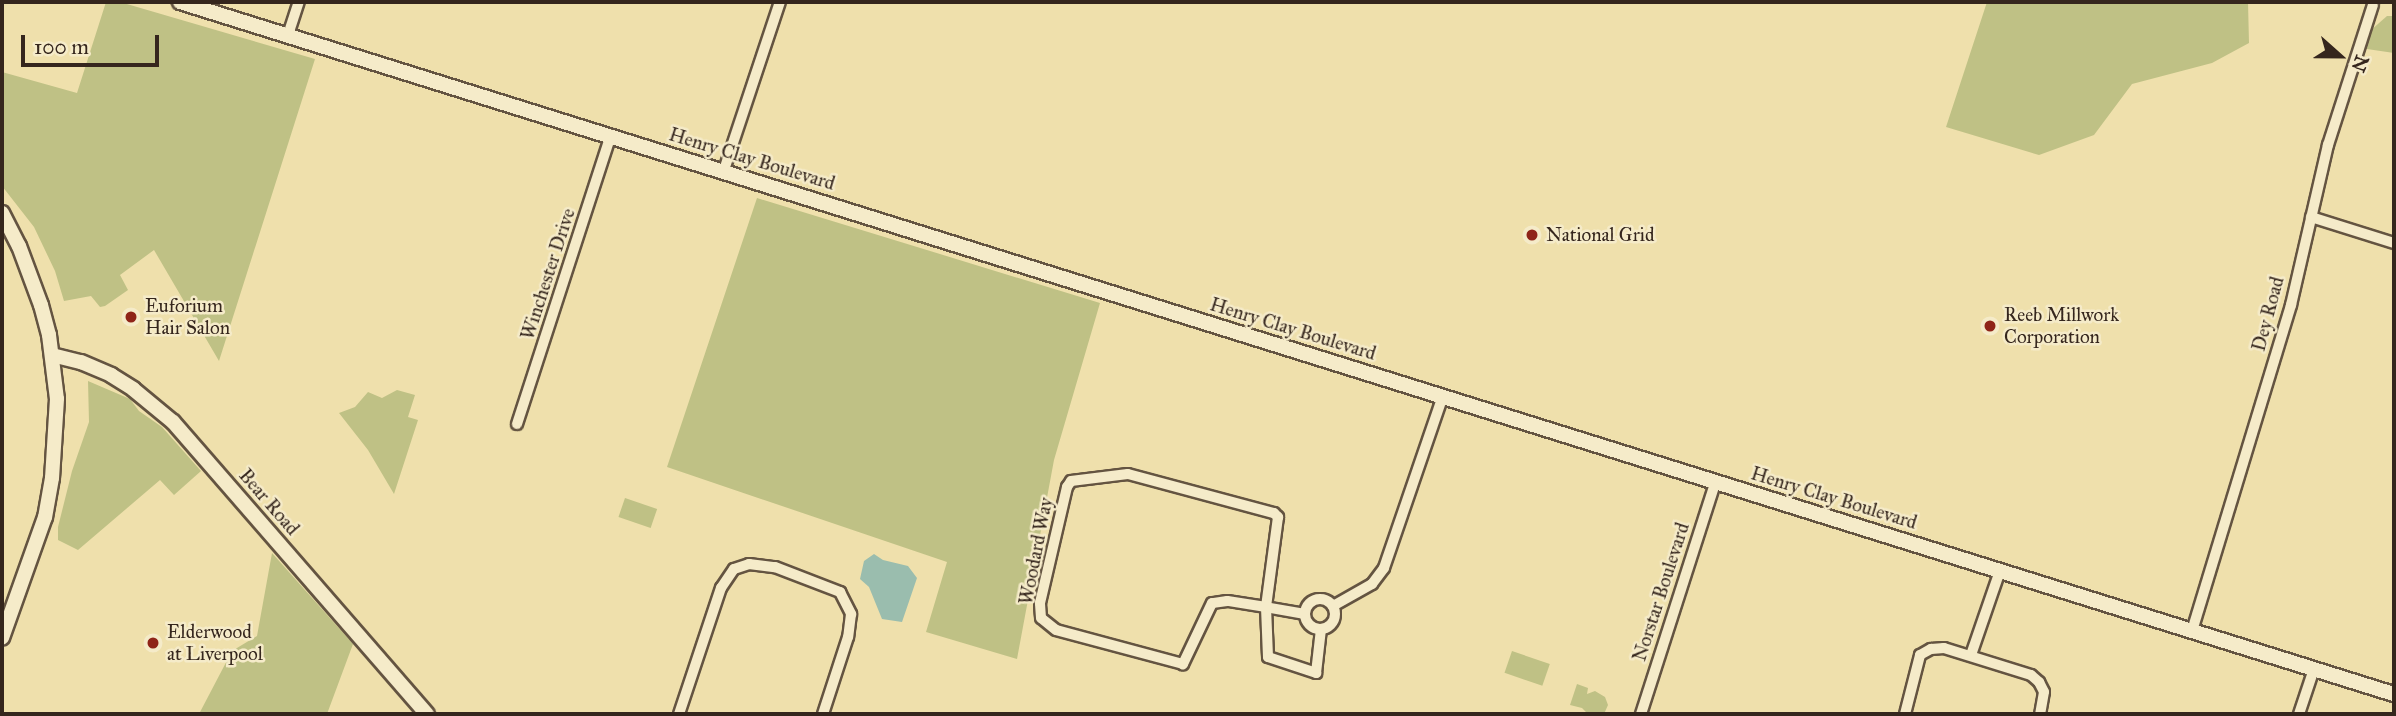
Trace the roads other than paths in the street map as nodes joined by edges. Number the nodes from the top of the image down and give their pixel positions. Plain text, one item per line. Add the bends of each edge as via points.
1 (180, 2) edge
2 (299, 2) edge
3 (780, 2) edge
4 (2373, 5) dead end
5 (288, 35) junction
6 (611, 135) junction
7 (724, 170) junction
8 (2, 213) edge
9 (2311, 217) junction
10 (2394, 243) edge
11 (52, 355) junction
12 (1443, 396) junction
13 (517, 424) dead end
14 (1716, 481) junction
15 (2000, 571) junction
16 (1333, 606) junction
17 (1266, 607) junction
18 (1305, 614) junction
19 (1321, 629) junction
20 (2192, 631) junction
21 (2, 638) edge
22 (1971, 655) junction
23 (2314, 669) junction
24 (2394, 694) edge
25 (427, 714) edge
26 (679, 714) edge
27 (823, 714) edge
28 (1641, 714) edge
29 (1905, 714) edge
30 (2040, 714) edge
31 (2299, 714) edge

1 - 5 main road, Henry Clay Boulevard
2 - 5 street
3 - 7 street
4 - 9 street, Dey Road via 2347,81
5 - 6 main road, Henry Clay Boulevard
6 - 7 main road, Henry Clay Boulevard
6 - 13 street, Winchester Drive
7 - 12 main road, Henry Clay Boulevard
8 - 11 main road via 33,279
9 - 10 street
9 - 20 street, Dey Road via 2291,305
11 - 21 main road via 57,399 52,478 45,517
11 - 25 main road, Bear Road via 111,375 173,422
12 - 14 main road, Henry Clay Boulevard
12 - 16 street via 1384,568 1372,584
14 - 15 main road, Henry Clay Boulevard
14 - 28 street, Norstar Boulevard
15 - 20 main road, Henry Clay Boulevard
15 - 22 street
16 - 18 street via 1318,598 1310,602
16 - 19 street, Woodard Way via 1334,621
17 - 17 street, Woodard Way via 1212,603 1184,664 1056,630 1041,618 1040,603 1067,487 1071,481 1128,474 1274,513 1278,517
17 - 18 street, Woodard Way
17 - 19 street, Woodard Way via 1268,657 1316,673
18 - 19 street via 1311,627
20 - 23 main road, Henry Clay Boulevard
22 - 29 street via 1944,648 1920,654
22 - 30 street via 2031,675 2044,692
23 - 24 main road, Henry Clay Boulevard
23 - 31 street
26 - 27 street via 720,588 734,569 749,564 775,567 840,592 851,614 848,638

